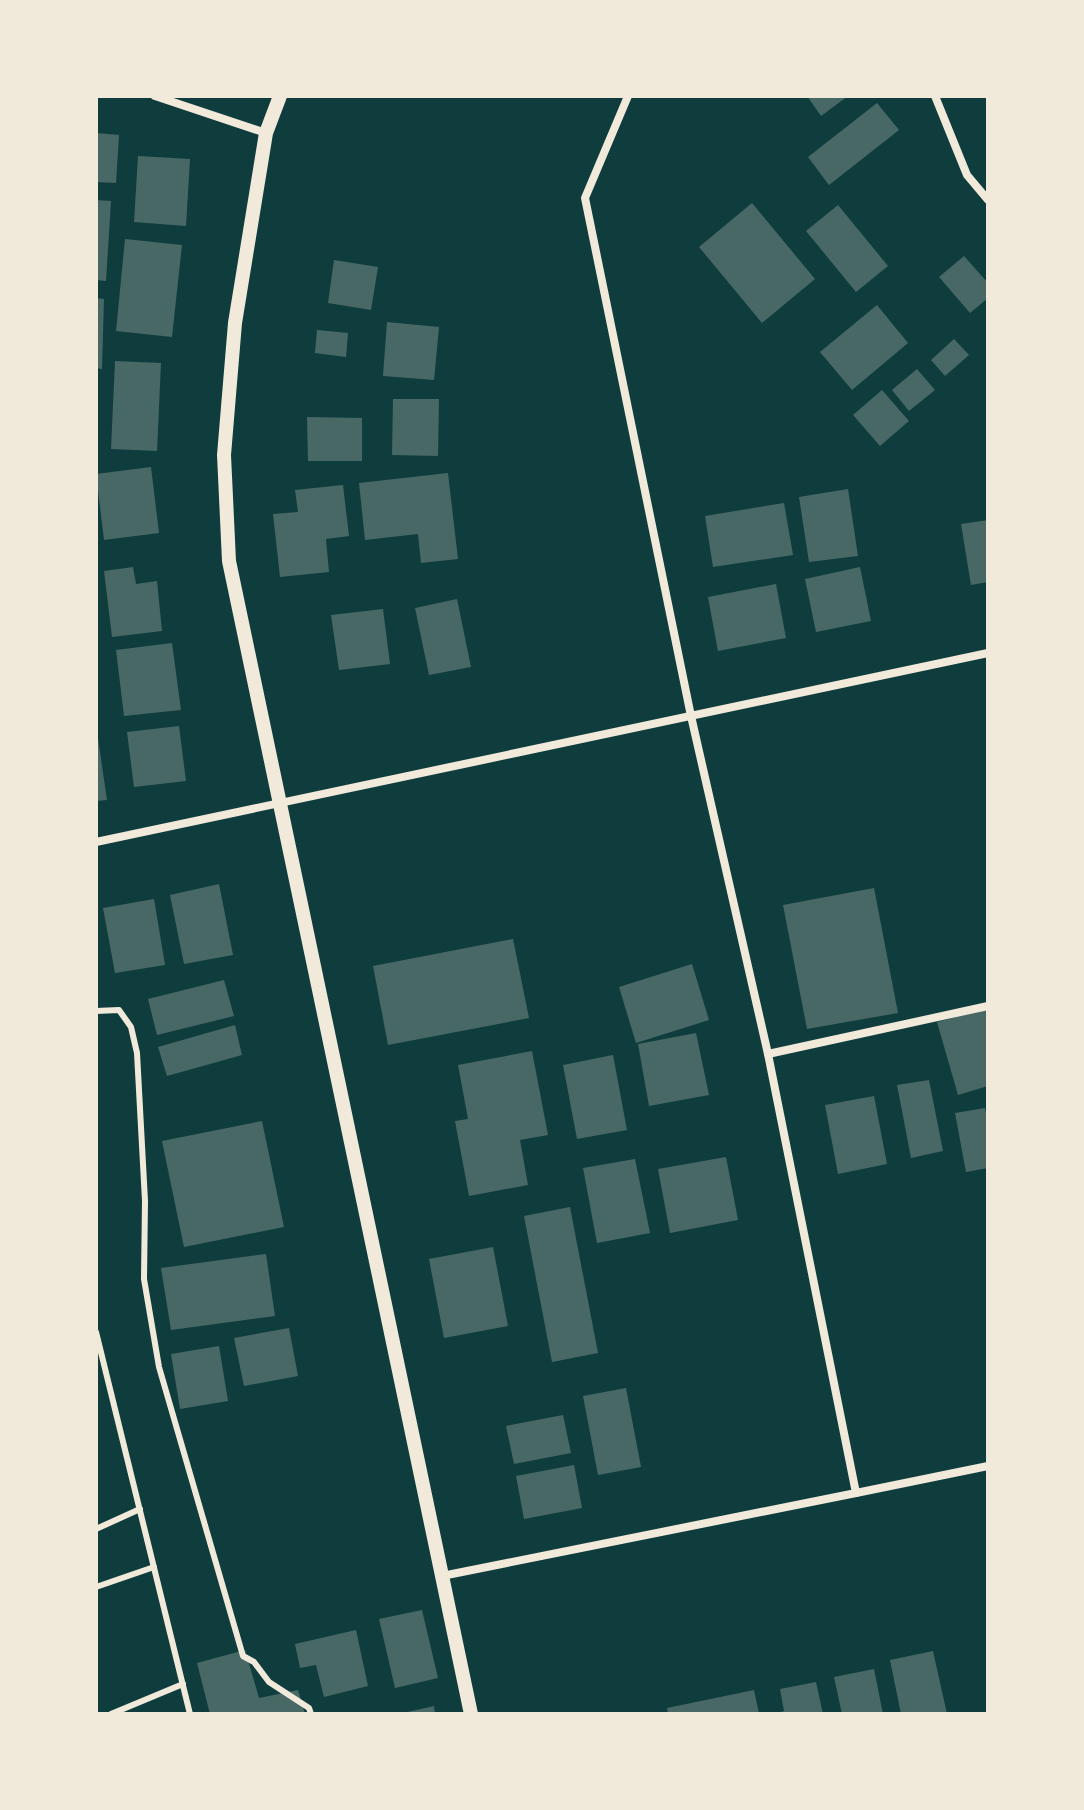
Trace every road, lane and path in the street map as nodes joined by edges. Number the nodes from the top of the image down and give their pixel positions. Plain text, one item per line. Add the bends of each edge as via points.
1 (155, 96) edge
2 (280, 96) edge
3 (628, 96) edge
4 (935, 96) edge
5 (266, 133) junction
6 (988, 200) edge
7 (988, 653) edge
8 (691, 716) junction
9 (278, 803) junction
10 (96, 842) edge
11 (988, 1006) edge
12 (96, 1011) edge
13 (768, 1054) junction
14 (96, 1332) edge
15 (988, 1466) edge
16 (856, 1493) junction
17 (140, 1509) junction
18 (96, 1529) edge
19 (154, 1567) junction
20 (441, 1576) junction
21 (96, 1587) edge
22 (183, 1684) junction
23 (111, 1714) edge
24 (190, 1714) edge
25 (311, 1714) edge
26 (471, 1714) edge

1 - 5 street
2 - 5 street
3 - 8 street via 585,198
4 - 6 street via 967,175
5 - 9 street via 235,323 224,455 229,561
7 - 8 street
8 - 9 street
8 - 13 street
9 - 10 street
9 - 20 street
11 - 13 street
12 - 25 lane via 119,1010 134,1040 145,1201 144,1279 159,1367 230,1615 243,1656
13 - 16 street
14 - 17 lane
15 - 16 street
16 - 20 street
17 - 18 lane
17 - 19 lane
19 - 21 lane
19 - 22 lane
20 - 26 street
22 - 23 lane
22 - 24 lane

